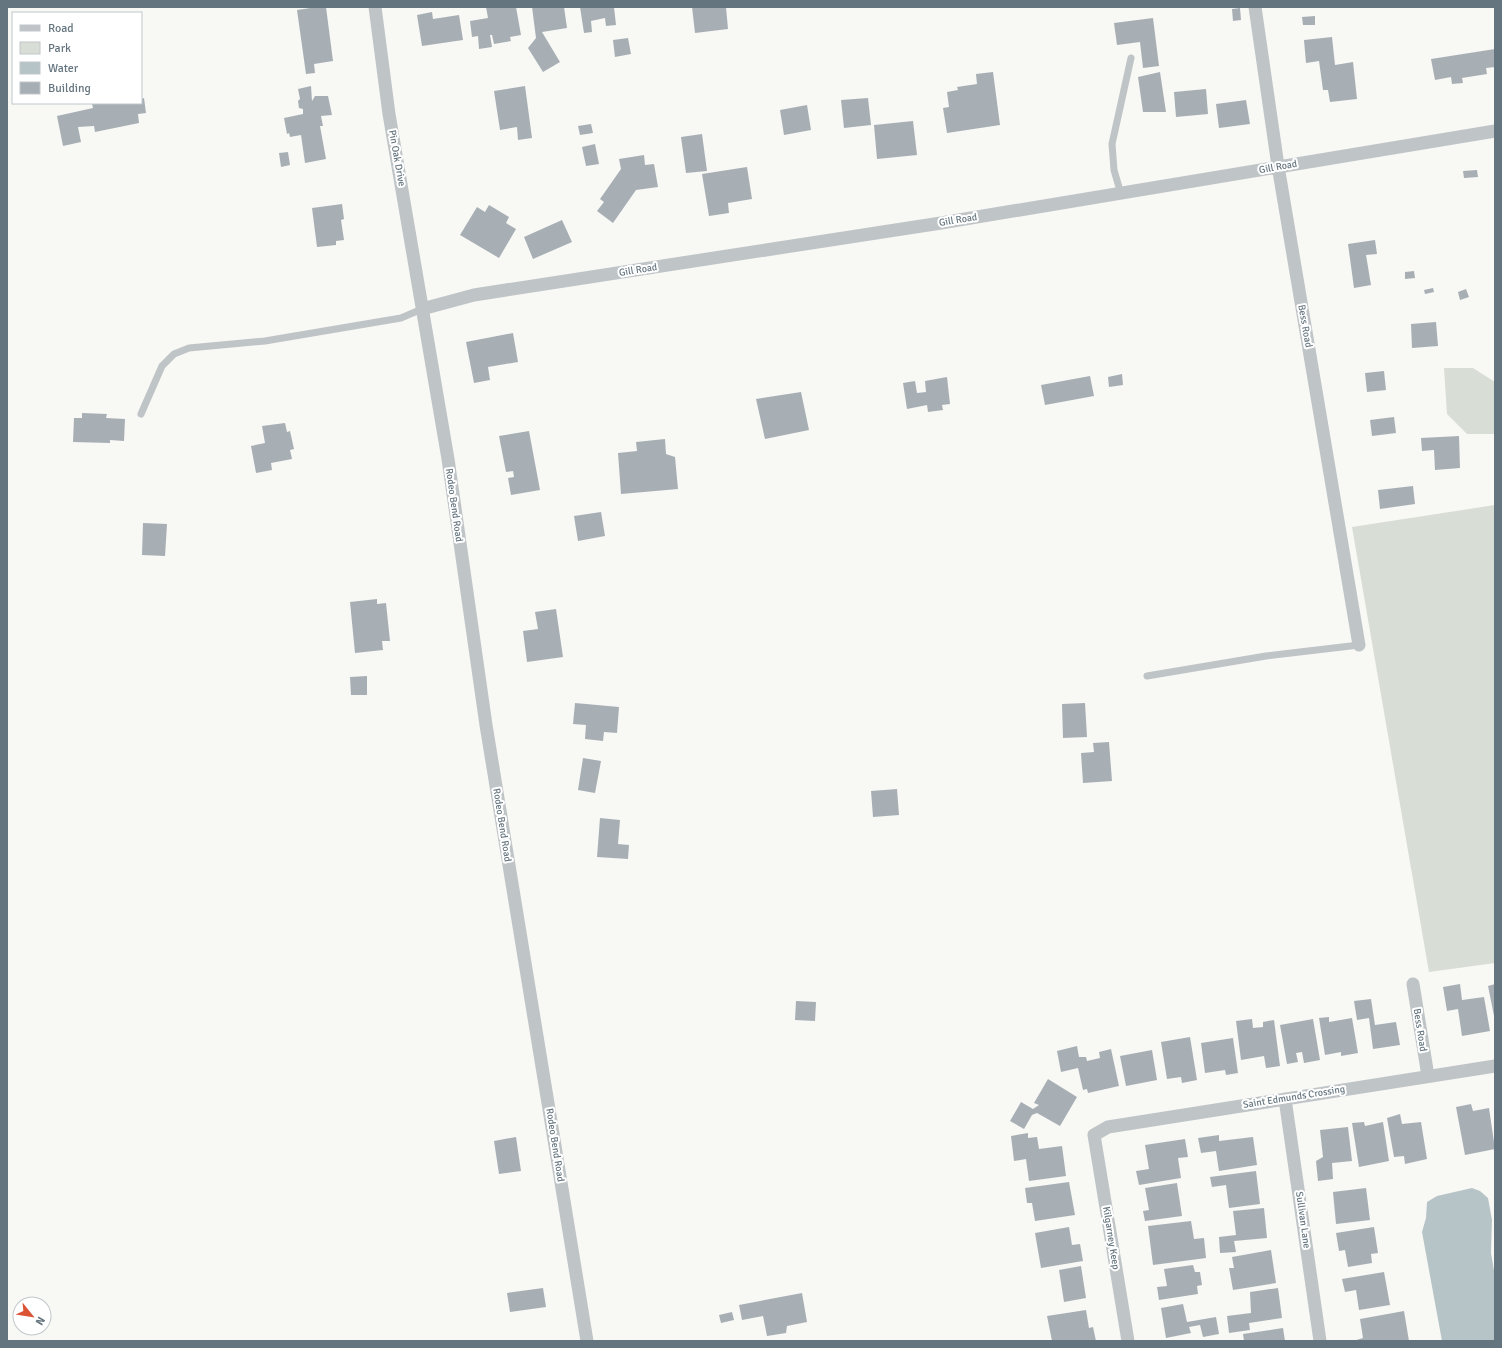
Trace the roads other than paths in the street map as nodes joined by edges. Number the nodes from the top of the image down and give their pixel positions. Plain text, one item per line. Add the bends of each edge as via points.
1 (375, 7) edge
2 (1255, 7) edge
3 (1132, 58) dead end
4 (1495, 131) edge
5 (1278, 166) junction
6 (1121, 194) junction
7 (422, 309) junction
8 (141, 414) dead end
9 (1359, 644) joint
10 (1147, 676) dead end
11 (1413, 984) dead end
12 (1495, 1066) edge
13 (1428, 1076) junction
14 (1285, 1099) junction
15 (1094, 1134) joint
16 (587, 1341) edge
17 (1128, 1341) edge
18 (1320, 1341) edge

1 - 7 street, Pin Oak Drive via 389,114
2 - 5 street, Bess Road
3 - 6 lane via 1112,144 1114,170
4 - 5 street, Gill Road
5 - 6 street, Gill Road
5 - 9 street, Bess Road
6 - 7 street, Gill Road via 474,295
7 - 8 lane via 393,319 265,341 189,348 174,354 162,366
7 - 16 street, Rodeo Bend Road via 448,459 486,725
9 - 10 lane via 1266,656
11 - 13 street, Bess Road
12 - 13 street, Saint Edmunds Crossing
13 - 14 street, Saint Edmunds Crossing
14 - 15 street, Saint Edmunds Crossing via 1108,1127
14 - 18 street, Sullivan Lane
15 - 17 street, Kilgarney Keep

